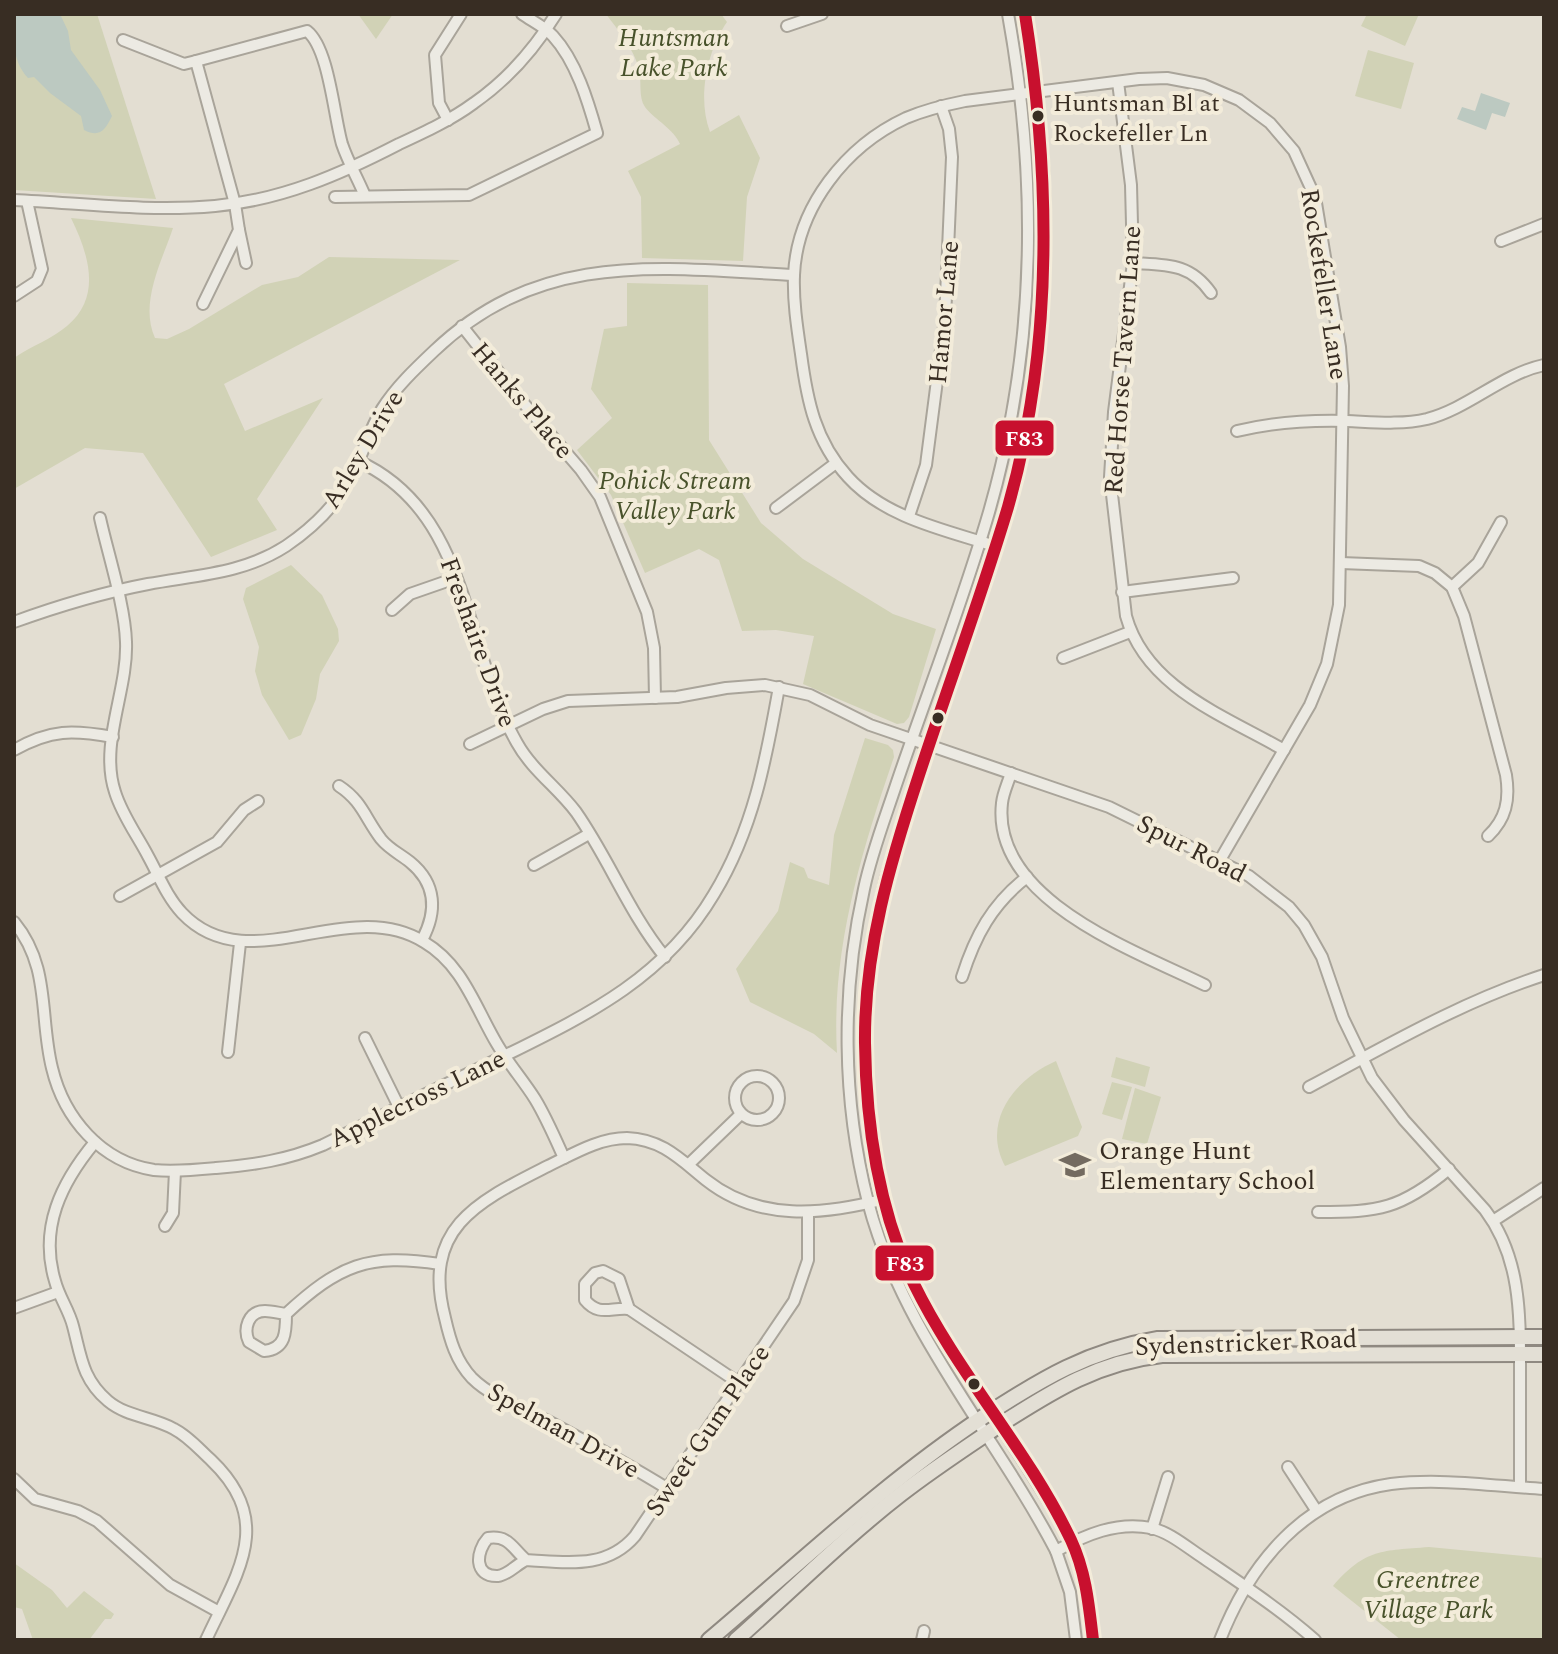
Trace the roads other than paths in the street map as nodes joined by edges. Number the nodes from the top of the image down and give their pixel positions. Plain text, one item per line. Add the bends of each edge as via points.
1 (461, 14) edge
2 (522, 14) edge
3 (556, 14) edge
4 (822, 14) edge
5 (1008, 14) edge
6 (1025, 14) edge
7 (787, 26) dead end
8 (546, 31) junction
9 (123, 40) dead end
10 (196, 61) junction
11 (1118, 82) junction
12 (1037, 92) junction
13 (1021, 93) junction
14 (941, 106) junction
15 (448, 120) junction
16 (353, 168) junction
17 (365, 196) junction
18 (335, 197) dead end
19 (14, 200) edge
20 (27, 201) junction
21 (235, 204) junction
22 (1544, 224) edge
23 (239, 230) junction
24 (1501, 241) dead end
25 (246, 263) dead end
26 (1133, 263) junction
27 (794, 275) junction
28 (1211, 293) dead end
29 (14, 296) edge
30 (203, 304) dead end
31 (462, 326) junction
32 (1544, 365) edge
33 (1343, 421) junction
34 (1237, 431) dead end
35 (358, 461) junction
36 (836, 463) junction
37 (776, 508) dead end
38 (909, 516) junction
39 (100, 518) dead end
40 (1501, 522) dead end
41 (980, 541) junction
42 (995, 546) junction
43 (1341, 563) junction
44 (456, 578) junction
45 (1233, 578) dead end
46 (1452, 587) junction
47 (116, 590) junction
48 (1122, 592) junction
49 (392, 610) dead end
50 (14, 622) edge
51 (1130, 632) junction
52 (1063, 658) dead end
53 (779, 687) junction
54 (655, 698) junction
55 (508, 725) junction
56 (113, 737) junction
57 (912, 739) junction
58 (470, 744) dead end
59 (929, 745) junction
60 (14, 750) edge
61 (1284, 750) junction
62 (1011, 773) junction
63 (339, 786) dead end
64 (258, 801) dead end
65 (589, 834) junction
66 (1488, 836) dead end
67 (1220, 860) junction
68 (534, 865) dead end
69 (158, 875) junction
70 (1027, 877) junction
71 (120, 896) dead end
72 (14, 922) edge
73 (19, 938) edge
74 (422, 940) junction
75 (240, 943) junction
76 (665, 957) junction
77 (1544, 975) edge
78 (962, 977) dead end
79 (1205, 985) dead end
80 (365, 1038) dead end
81 (228, 1052) dead end
82 (504, 1055) junction
83 (1362, 1059) junction
84 (1309, 1087) dead end
85 (399, 1107) junction
86 (741, 1114) junction
87 (95, 1142) junction
88 (564, 1158) junction
89 (689, 1164) junction
90 (1449, 1169) junction
91 (175, 1171) junction
92 (1544, 1188) edge
93 (885, 1199) junction
94 (869, 1204) junction
95 (1318, 1212) dead end
96 (808, 1214) junction
97 (1493, 1221) junction
98 (165, 1226) dead end
99 (440, 1264) junction
100 (58, 1292) junction
101 (14, 1308) edge
102 (629, 1309) junction
103 (286, 1314) junction
104 (1544, 1337) edge
105 (1520, 1338) junction
106 (1520, 1354) junction
107 (1544, 1354) edge
108 (739, 1383) junction
109 (992, 1412) junction
110 (978, 1421) junction
111 (1000, 1425) junction
112 (986, 1434) junction
113 (1288, 1467) dead end
114 (1168, 1477) dead end
115 (14, 1479) edge
116 (1520, 1487) junction
117 (668, 1489) junction
118 (1544, 1489) edge
119 (1316, 1510) junction
120 (1152, 1529) junction
121 (1072, 1542) junction
122 (1056, 1551) junction
123 (526, 1560) junction
124 (1246, 1587) junction
125 (219, 1612) junction
126 (206, 1640) edge
127 (709, 1640) edge
128 (736, 1640) edge
129 (1076, 1640) edge
130 (1093, 1640) edge
131 (1220, 1640) edge
132 (1315, 1640) edge

1 - 15 street via 435,55 439,103
2 - 8 street
3 - 8 street
4 - 7 street
5 - 13 street
6 - 12 street
8 - 15 street via 501,82
8 - 17 street via 566,55 597,133 469,195
9 - 10 street via 184,64
10 - 16 street via 307,31 314,36 326,71
10 - 21 street
11 - 12 street, Rockefeller Lane
11 - 26 street, Red Horse Tavern Lane via 1131,185
11 - 33 street, Rockefeller Lane via 1167,78 1216,89 1260,115 1294,151 1319,215 1340,347
12 - 13 street, Rockefeller Lane
12 - 42 street via 1046,207 1041,327 1018,465
13 - 14 street, Rockefeller Lane
13 - 41 street via 1029,207 1025,325 1002,461
14 - 27 street, Rockefeller Lane via 887,128 840,167 808,218
14 - 38 street, Hamor Lane via 952,145 945,319 926,465
15 - 16 street
16 - 17 street
16 - 21 street via 302,188
17 - 18 street
19 - 20 street
20 - 21 street via 154,208
20 - 29 street via 42,269 37,281
21 - 23 street
22 - 24 street
23 - 25 street
23 - 30 street
26 - 28 street via 1186,270
26 - 48 street, Red Horse Tavern Lane via 1110,456
27 - 31 street, Arley Drive via 711,269 589,273 520,293
27 - 36 street, Rockefeller Lane via 808,404
31 - 35 street, Arley Drive via 397,389 381,410
31 - 54 street, Hanks Place via 600,497 647,612
32 - 33 street via 1429,418
33 - 34 street via 1285,422
33 - 43 street, Rockefeller Lane
35 - 44 street, Freshaire Drive via 386,475 419,508 446,550
35 - 47 street, Arley Drive via 324,514 272,554 218,574
36 - 37 street
36 - 38 street, Rockefeller Lane via 865,493
38 - 41 street, Rockefeller Lane
39 - 47 street
40 - 46 street via 1478,563
41 - 42 street, Rockefeller Lane
41 - 57 street
42 - 59 street
43 - 46 street via 1419,566
43 - 61 street, Rockefeller Lane via 1327,664
44 - 49 street via 410,594
44 - 55 street, Freshaire Drive
45 - 48 street
46 - 66 street via 1508,789 1505,814
47 - 50 street, Arley Drive
47 - 56 street via 126,644
48 - 51 street, Red Horse Tavern Lane
51 - 52 street
51 - 61 street, Red Horse Tavern Lane via 1147,660 1173,685
53 - 54 street, Spur Road via 748,685
53 - 57 street, Spur Road
53 - 76 street, Applecross Lane via 762,776 739,845 702,913
54 - 55 street, Spur Road via 568,701
55 - 58 street, Spur Road
55 - 65 street, Freshaire Drive via 527,758
56 - 60 street via 62,732
56 - 69 street via 113,787
57 - 59 street, Spur Road
57 - 94 street via 865,885 852,952 848,1073
59 - 62 street, Spur Road
59 - 93 street via 886,878 867,980 867,1100
61 - 67 street, Rockefeller Lane
62 - 67 street, Spur Road via 1109,807
62 - 70 street via 1002,805 1003,826
63 - 74 street via 356,798 383,842 426,882 432,917
64 - 69 street via 217,842
65 - 68 street
65 - 76 street, Freshaire Drive
67 - 83 street, Spur Road via 1271,890 1304,925
69 - 71 street
69 - 75 street via 191,922
70 - 78 street via 989,915
70 - 79 street via 1082,923
72 - 73 street, Applecross Lane
73 - 87 street, Applecross Lane via 33,951 39,971 52,1070 72,1115
74 - 75 street via 364,926
74 - 82 street via 461,976
75 - 81 street
76 - 82 street, Applecross Lane via 609,1001
77 - 83 street via 1480,998
80 - 85 street
82 - 85 street, Applecross Lane
82 - 88 street via 536,1101
83 - 84 street
83 - 90 street, Spur Road via 1387,1099
85 - 91 street, Applecross Lane via 284,1160
86 - 86 street via 735,1097 744,1081 755,1077 772,1083 778,1100 770,1116 758,1120
86 - 89 street
87 - 91 street, Applecross Lane via 134,1165
87 - 100 street via 68,1178 54,1211 50,1250
88 - 89 street, Spelman Drive via 626,1138 655,1143
88 - 99 street, Spelman Drive via 474,1207 451,1235
89 - 96 street, Spelman Drive via 714,1186 746,1202
90 - 95 street via 1394,1205 1364,1212
90 - 97 street, Spur Road
91 - 98 street via 173,1213
92 - 97 street
93 - 94 street, Spelman Drive
93 - 109 street via 916,1288
94 - 96 street, Spelman Drive
94 - 110 street via 902,1296
96 - 108 street, Sweet Gum Place via 808,1260 799,1289
97 - 105 street, Spur Road via 1513,1269
99 - 103 street via 398,1259 353,1267 321,1283
99 - 117 street, Spelman Drive via 439,1294 447,1329 457,1356 474,1379
100 - 101 street
100 - 125 street via 72,1323 81,1365 98,1392 124,1411 182,1434 238,1493 247,1544
102 - 102 street via 594,1309 584,1295 588,1278 603,1271 613,1274 622,1284
102 - 108 street
103 - 103 street via 278,1347 264,1351 249,1342 245,1331 257,1313
104 - 105 main road, Sydenstricker Road
105 - 106 street, Spur Road
105 - 109 main road, Sydenstricker Road via 1158,1339 1126,1344 1063,1367
106 - 107 main road, Sydenstricker Road
106 - 111 main road, Sydenstricker Road via 1232,1353 1129,1359 1068,1383
106 - 116 street, Spur Road
108 - 117 street, Sweet Gum Place
109 - 110 main road, Sydenstricker Road
109 - 111 street
110 - 112 street
110 - 127 main road, Sydenstricker Road via 883,1488
111 - 112 main road, Sydenstricker Road
111 - 121 street
112 - 122 street
112 - 128 main road, Sydenstricker Road via 898,1496
113 - 119 street
114 - 120 street
115 - 125 street via 35,1499 97,1521 170,1585
116 - 118 street
116 - 119 street via 1394,1484 1355,1492
117 - 123 street, Sweet Gum Place via 635,1536 609,1557 579,1563
119 - 124 street via 1274,1548
120 - 121 street via 1116,1528
120 - 124 street
121 - 122 street
121 - 130 street via 1086,1583
122 - 129 street via 1070,1592
123 - 123 street, Sweet Gum Place via 503,1576 493,1576 483,1571 478,1554 488,1538 497,1537 507,1539
124 - 131 street
124 - 132 street
125 - 126 street

